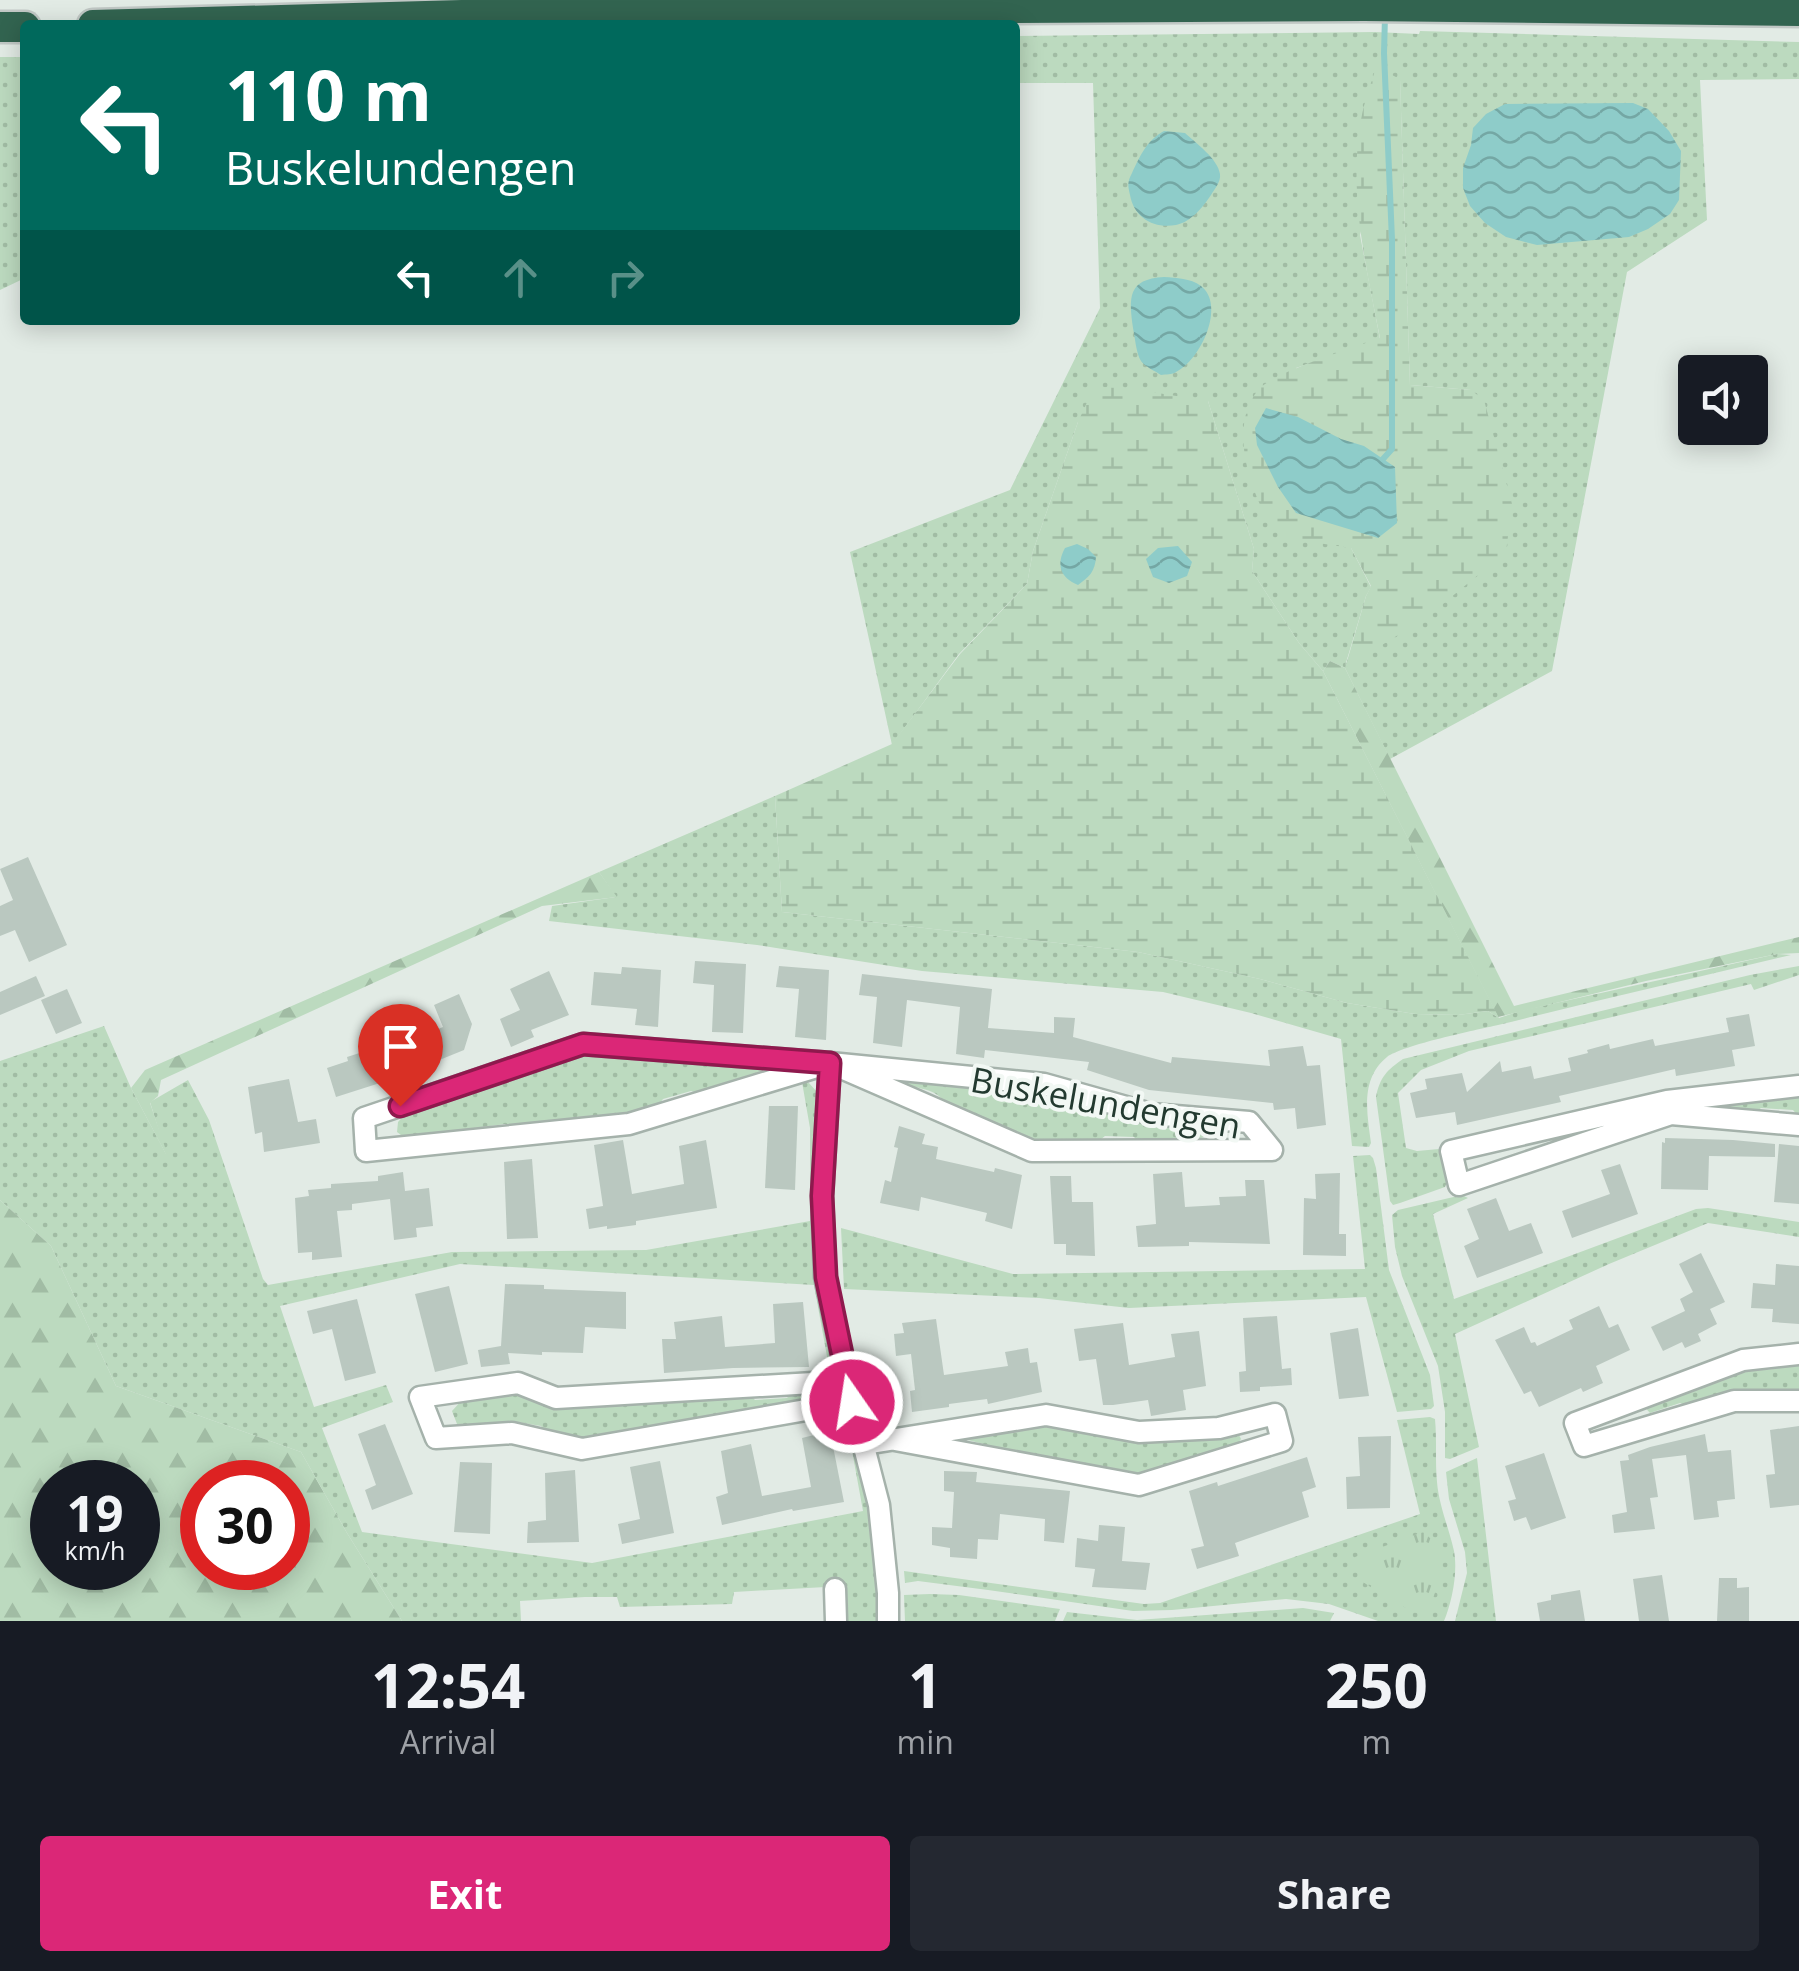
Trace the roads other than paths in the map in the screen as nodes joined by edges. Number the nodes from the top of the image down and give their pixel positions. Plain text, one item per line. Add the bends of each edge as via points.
1 (1799, 11) edge
2 (278, 20) edge
3 (830, 1063) junction
4 (1799, 1086) edge
5 (1799, 1124) edge
6 (1799, 1354) edge
7 (849, 1392) junction
8 (1799, 1401) edge
9 (895, 1440) junction
10 (865, 1444) junction
11 (835, 1589) dead end
12 (836, 1621) edge
13 (888, 1621) edge

1 - 2 highway via 646,10
3 - 3 street, Buskelundengen via 1032,1150 1272,1150 1250,1122 1151,1114 1044,1084
3 - 3 street, Buskelundengen via 583,1044 364,1118 366,1151 629,1124
3 - 7 street via 822,1196 826,1277
4 - 5 street via 1667,1101 1450,1152 1459,1185 1671,1114
6 - 8 street via 1743,1360 1575,1422 1584,1446 1734,1401
7 - 7 street via 556,1398 518,1383 420,1397 436,1438 512,1434 582,1449
7 - 10 street
9 - 9 street via 1139,1485 1282,1441 1275,1414 1219,1428 1139,1432 1046,1414
9 - 10 street
10 - 13 street via 879,1505
11 - 12 street

